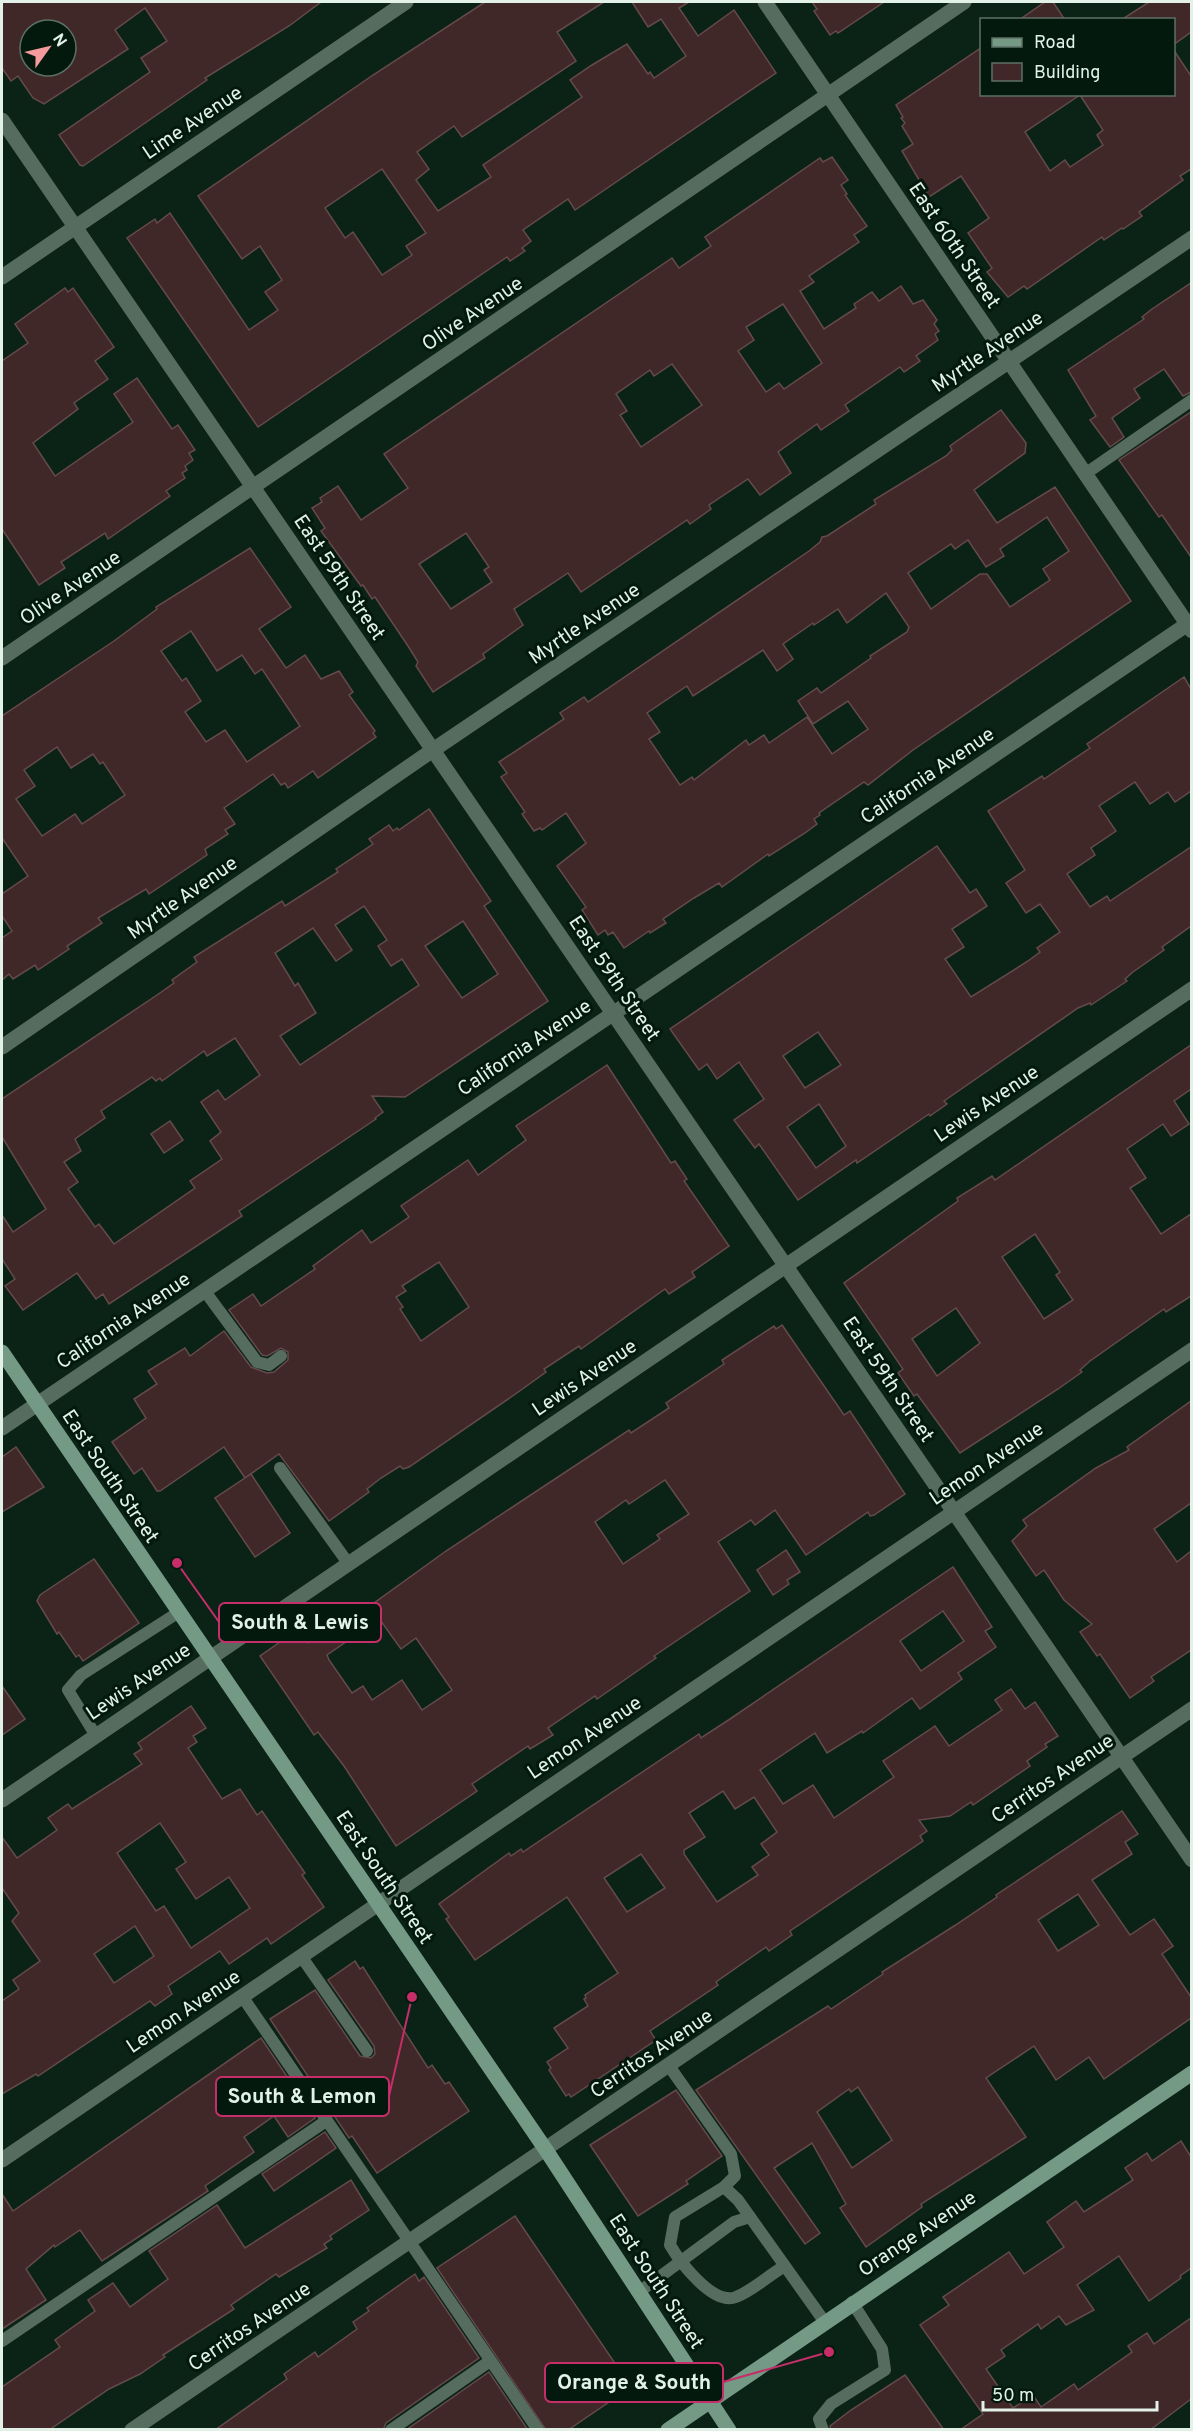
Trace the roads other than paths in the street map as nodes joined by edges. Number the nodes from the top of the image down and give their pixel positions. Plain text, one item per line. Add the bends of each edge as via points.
1 (406, 2) edge
2 (765, 2) edge
3 (964, 2) edge
4 (828, 95) junction
5 (2, 120) edge
6 (75, 227) junction
7 (1191, 238) edge
8 (2, 277) edge
9 (1009, 362) junction
10 (1191, 400) edge
11 (1085, 474) junction
12 (254, 487) junction
13 (1190, 626) edge
14 (2, 658) edge
15 (433, 750) junction
16 (1191, 988) edge
17 (613, 1012) junction
18 (2, 1047) edge
19 (786, 1265) junction
20 (204, 1290) junction
21 (1191, 1350) edge
22 (2, 1352) edge
23 (281, 1356) dead end
24 (37, 1404) junction
25 (2, 1428) edge
26 (280, 1468) dead end
27 (954, 1511) junction
28 (348, 1563) junction
29 (179, 1612) junction
30 (210, 1658) junction
31 (1191, 1708) edge
32 (96, 1736) junction
33 (1120, 1757) junction
34 (2, 1800) edge
35 (1191, 1860) edge
36 (377, 1904) junction
37 (302, 1956) junction
38 (242, 1996) junction
39 (367, 2051) dead end
40 (669, 2066) junction
41 (1191, 2073) edge
42 (326, 2121) junction
43 (546, 2150) junction
44 (2, 2160) edge
45 (724, 2187) junction
46 (750, 2217) junction
47 (409, 2243) junction
48 (680, 2262) junction
49 (783, 2267) junction
50 (639, 2292) junction
51 (852, 2302) junction
52 (824, 2321) junction
53 (2, 2341) edge
54 (490, 2361) junction
55 (710, 2401) junction
56 (132, 2430) edge
57 (391, 2430) edge
58 (538, 2430) edge
59 (668, 2430) edge
60 (729, 2430) edge
61 (823, 2430) edge

1 - 6 street, Lime Avenue
2 - 4 street, East 60th Street
3 - 4 street, Olive Avenue
4 - 9 street, East 60th Street
4 - 12 street, Olive Avenue
5 - 6 street, East 59th Street
6 - 8 street, Lime Avenue
6 - 12 street, East 59th Street
7 - 9 street, Myrtle Avenue
9 - 11 street, East 60th Street
9 - 15 street, Myrtle Avenue
10 - 11 lane
11 - 13 street, East 60th Street
12 - 14 street, Olive Avenue
12 - 15 street, East 59th Street
13 - 17 street, California Avenue
15 - 17 street, East 59th Street
15 - 18 street, Myrtle Avenue
16 - 19 street, Lewis Avenue
17 - 19 street, East 59th Street
17 - 20 street, California Avenue
19 - 27 street, East 59th Street
19 - 28 street, Lewis Avenue
20 - 23 lane via 257,1362 269,1365
20 - 24 street, California Avenue
21 - 27 street, Lemon Avenue
22 - 24 main road, East South Street
24 - 25 street, California Avenue
24 - 29 main road, East South Street
26 - 28 lane
27 - 33 street, East 59th Street
27 - 36 street, Lemon Avenue
28 - 30 street, Lewis Avenue
29 - 30 main road, East South Street
29 - 32 lane via 81,1675 69,1690
30 - 32 street, Lewis Avenue
30 - 36 main road, East South Street
31 - 33 street, Cerritos Avenue
32 - 34 street, Lewis Avenue
33 - 35 street, East 59th Street
33 - 40 street, Cerritos Avenue
36 - 37 street, Lemon Avenue
36 - 43 main road, East South Street
37 - 38 street, Lemon Avenue
37 - 39 lane
38 - 42 lane
38 - 44 street, Lemon Avenue
40 - 43 street, Cerritos Avenue
40 - 45 lane via 731,2154 735,2176
41 - 51 main road, Orange Avenue
42 - 47 lane
42 - 53 lane
43 - 47 street, Cerritos Avenue
43 - 50 main road, East South Street
45 - 46 lane
45 - 48 lane via 675,2217 670,2245
46 - 48 lane via 734,2222
46 - 49 lane
47 - 54 lane
47 - 56 street, Cerritos Avenue
48 - 49 lane via 716,2297 734,2298
48 - 50 lane
49 - 52 lane
50 - 55 main road, East South Street
51 - 52 main road, Orange Avenue
51 - 61 lane via 882,2349 885,2370 831,2404 819,2419
52 - 55 main road, Orange Avenue
54 - 57 lane
54 - 58 lane
55 - 59 main road, Orange Avenue
55 - 60 main road, East South Street

